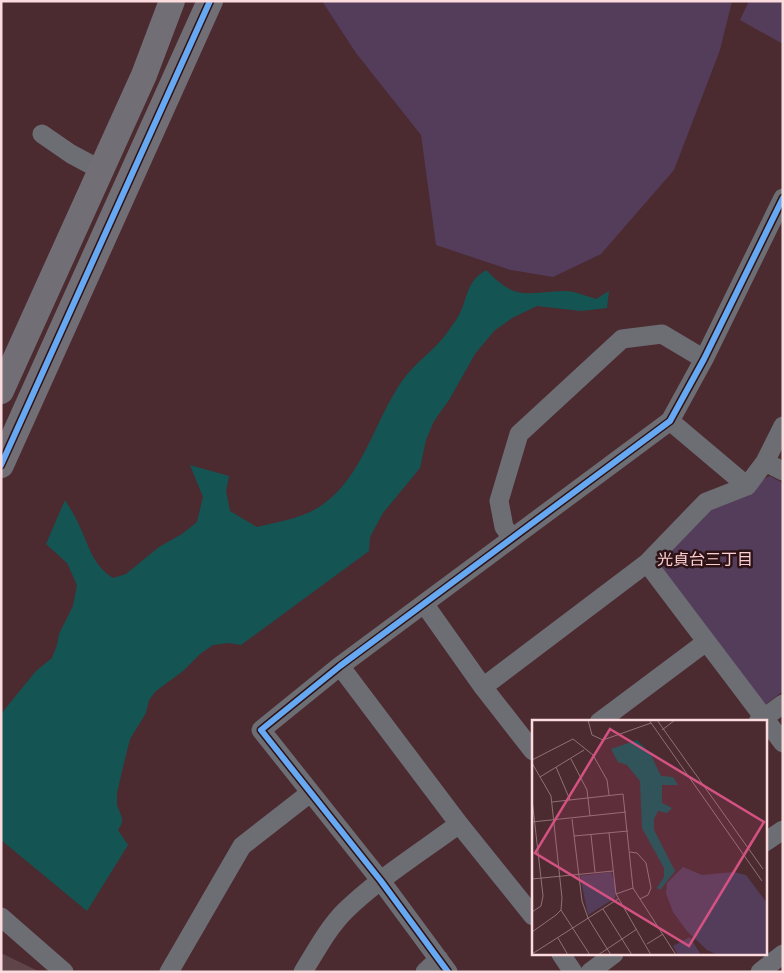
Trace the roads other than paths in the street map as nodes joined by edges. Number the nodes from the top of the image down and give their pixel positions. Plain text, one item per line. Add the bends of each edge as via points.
1 (172, 1) edge
2 (210, 1) edge
3 (42, 134) dead end
4 (101, 170) junction
5 (129, 181) junction
6 (783, 198) edge
7 (704, 359) junction
8 (1, 391) edge
9 (12, 411) edge
10 (670, 422) junction
11 (783, 426) edge
12 (765, 462) junction
13 (1, 465) edge
14 (783, 471) edge
15 (747, 486) junction
16 (512, 538) junction
17 (647, 563) junction
18 (425, 605) junction
19 (706, 642) junction
20 (340, 666) junction
21 (484, 687) junction
22 (783, 704) edge
23 (602, 720) edge
24 (761, 720) edge
25 (766, 725) edge
26 (783, 743) edge
27 (532, 750) edge
28 (310, 794) junction
29 (459, 824) junction
30 (783, 830) edge
31 (766, 841) edge
32 (381, 881) junction
33 (527, 895) edge
34 (532, 912) edge
35 (1, 917) edge
36 (783, 954) edge
37 (561, 956) edge
38 (611, 956) edge
39 (444, 966) edge
40 (64, 972) edge
41 (169, 972) edge
42 (303, 972) edge
43 (425, 972) edge
44 (573, 972) edge
45 (590, 972) edge
46 (760, 972) edge

1 - 4 street via 144,75
2 - 5 street
3 - 4 street
4 - 5 street
4 - 8 street
5 - 9 street
6 - 7 street
7 - 10 street
7 - 16 street via 662,334 622,339 519,434 499,501 504,526
9 - 13 street
10 - 15 street
10 - 16 street
11 - 12 street
12 - 14 street
12 - 15 street
15 - 17 street via 706,502
16 - 18 street
17 - 19 street
17 - 21 street
18 - 20 street
18 - 21 street
19 - 23 street
19 - 24 street
20 - 28 street via 261,730
20 - 29 street
21 - 27 street
22 - 24 street
25 - 26 street
28 - 32 street
28 - 41 street via 242,846
29 - 32 street
29 - 33 street
30 - 31 street
32 - 39 street
32 - 42 street via 344,912
33 - 34 street
35 - 40 street
36 - 46 street
37 - 44 street
38 - 45 street
39 - 43 street

